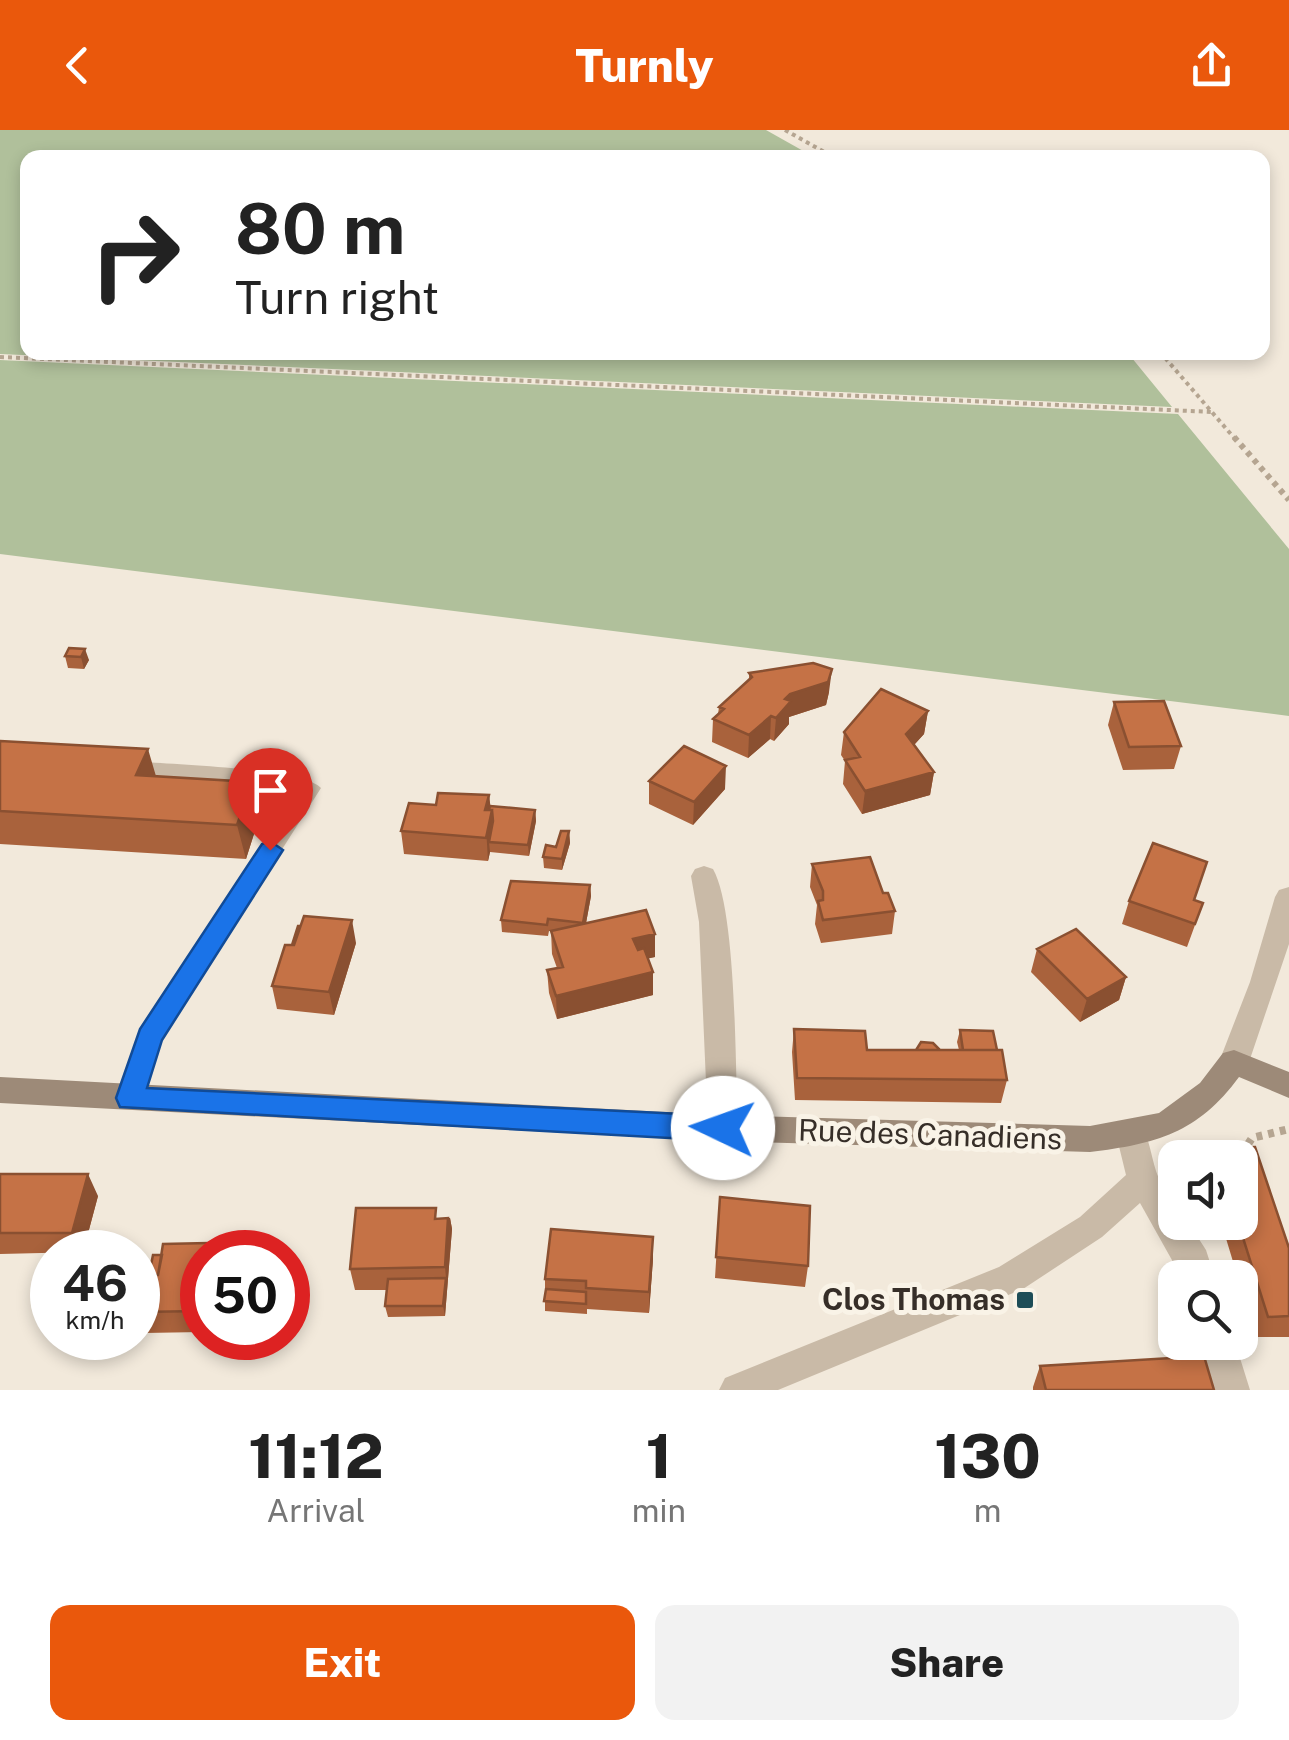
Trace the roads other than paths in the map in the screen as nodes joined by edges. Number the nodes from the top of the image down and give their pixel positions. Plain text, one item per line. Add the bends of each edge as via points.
1 (111, 766) edge
2 (704, 876) dead end
3 (1289, 897) edge
4 (1234, 1062) junction
5 (1289, 1085) edge
6 (0, 1090) edge
7 (130, 1098) junction
8 (723, 1128) junction
9 (1131, 1134) junction
10 (1143, 1180) junction
11 (1193, 1260) edge
12 (1223, 1360) edge
13 (737, 1390) edge
14 (1232, 1390) edge

1 - 7 lane via 310,788 150,1037
2 - 8 street via 713,922
3 - 4 street
4 - 5 main road
4 - 9 main road, Rue des Canadiens via 1194,1106 1168,1124
6 - 7 main road, Rue des Canadiens
7 - 8 main road, Rue des Canadiens
8 - 9 main road, Rue des Canadiens via 1023,1140
9 - 10 street
10 - 11 street
10 - 13 street via 1091,1227 1012,1278
12 - 14 street

